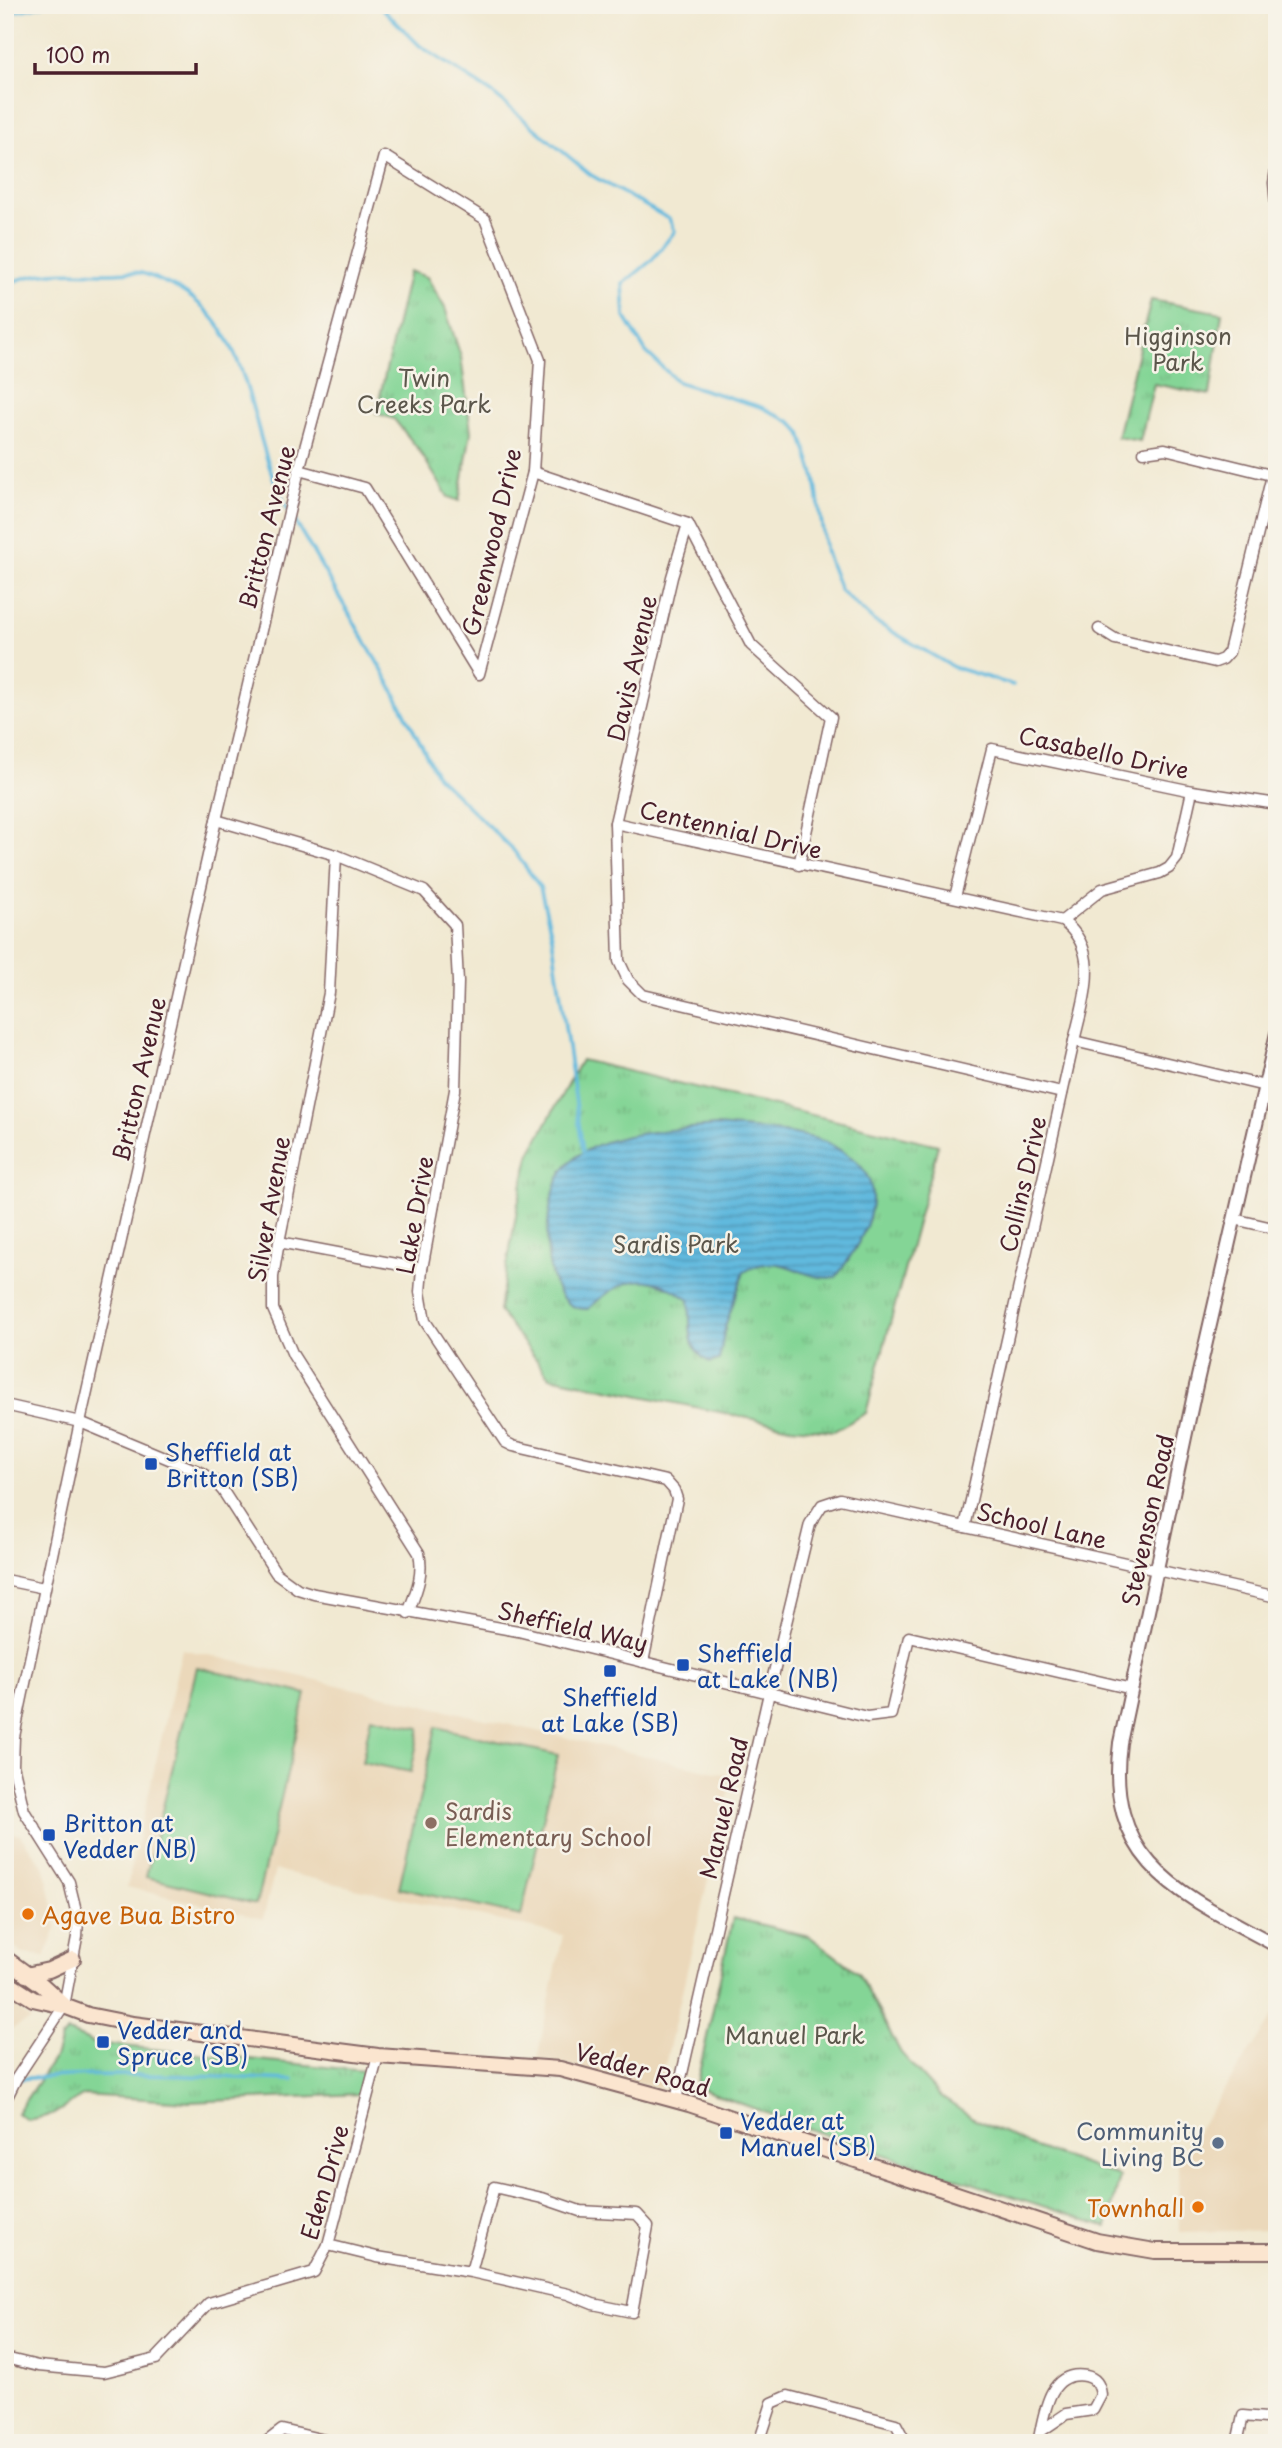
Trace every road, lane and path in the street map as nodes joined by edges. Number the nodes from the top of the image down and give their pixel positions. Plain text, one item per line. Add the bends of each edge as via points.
1 (384, 156) joint
2 (1277, 163) edge
3 (1277, 215) edge
4 (1144, 452) dead end
5 (1277, 455) edge
6 (299, 470) junction
7 (533, 472) junction
8 (1271, 475) junction
9 (688, 524) junction
10 (1099, 629) dead end
11 (1192, 791) junction
12 (1277, 804) edge
13 (216, 820) junction
14 (615, 823) junction
15 (336, 855) junction
16 (799, 865) junction
17 (955, 897) junction
18 (1062, 921) junction
19 (1277, 1033) edge
20 (1074, 1041) junction
21 (1265, 1086) junction
22 (1062, 1093) junction
23 (1234, 1219) junction
24 (1277, 1229) edge
25 (279, 1241) junction
26 (422, 1269) junction
27 (5, 1405) edge
28 (80, 1422) junction
29 (810, 1524) joint
30 (965, 1527) junction
31 (1158, 1571) junction
32 (5, 1580) edge
33 (44, 1588) junction
34 (1277, 1597) edge
35 (408, 1613) junction
36 (643, 1662) junction
37 (1132, 1689) junction
38 (769, 1693) junction
39 (1277, 1946) edge
40 (5, 1958) edge
41 (73, 1959) junction
42 (26, 1975) junction
43 (5, 1981) edge
44 (64, 2006) junction
45 (378, 2056) junction
46 (5, 2101) edge
47 (676, 2101) junction
48 (328, 2245) junction
49 (1277, 2252) edge
50 (471, 2272) junction
51 (5, 2358) edge
52 (1277, 2419) edge
53 (1041, 2431) junction
54 (265, 2443) edge
55 (337, 2443) edge
56 (759, 2443) edge
57 (903, 2443) edge
58 (1038, 2443) edge
59 (1237, 2443) edge

1 - 6 street, Britton Avenue
1 - 7 street, Greenwood Drive via 485,219 540,360
2 - 3 street
4 - 8 street via 1165,450
5 - 8 street
6 - 7 street, Greenwood Drive via 365,488 480,674
6 - 13 street, Britton Avenue
7 - 9 street
8 - 10 street via 1229,652 1223,659 1215,662 1115,639
9 - 14 street, Davis Avenue
9 - 16 street via 751,645 831,717
11 - 12 street, Casabello Drive
11 - 17 street, Casabello Drive via 992,749
11 - 18 street via 1177,858 1169,867 1102,889
13 - 15 street, Lake Drive
13 - 28 street, Britton Avenue
14 - 16 street, Centennial Drive
14 - 22 street, Centennial Drive via 619,961 628,980 643,995
15 - 25 street, Silver Avenue via 329,993
15 - 26 street, Lake Drive via 424,891 455,925 455,1090
16 - 17 street, Centennial Drive
17 - 18 street, Centennial Drive
18 - 20 street via 1073,929 1087,954 1087,982
19 - 21 street, Stevenson Road
20 - 21 street
20 - 22 street, Collins Drive
21 - 23 street, Stevenson Road
22 - 30 street, Collins Drive
23 - 24 street
23 - 31 street, Stevenson Road
25 - 26 street
25 - 35 street, Silver Avenue via 273,1309 293,1354 419,1553 420,1582
26 - 36 street, Lake Drive via 425,1321 505,1442 666,1481 674,1490 677,1499
27 - 28 street, Sheffield Way
28 - 33 street, Britton Avenue
28 - 35 street, Sheffield Way via 214,1481 276,1573 298,1589
29 - 30 street, School Lane via 822,1506 840,1499
29 - 38 street, Manuel Road
30 - 31 street, School Lane
31 - 34 street, School Lane
31 - 37 street, Stevenson Road
32 - 33 street
33 - 41 street, Britton Avenue via 14,1737 13,1765 24,1811 64,1872 76,1905
35 - 36 street, Sheffield Way via 499,1627
36 - 38 street, Sheffield Way
37 - 38 street, Sheffield Way via 909,1637 891,1714 867,1717
37 - 39 street, Stevenson Road via 1117,1779 1132,1835 1151,1866 1181,1892
38 - 47 street, Manuel Road
40 - 42 main road, Vedder Road
41 - 42 main road
41 - 44 street, Britton Avenue
42 - 44 main road, Vedder Road
43 - 44 main road, Vedder Road via 33,1999
44 - 45 main road, Vedder Road via 133,2024
44 - 46 street
45 - 47 main road, Vedder Road via 560,2069
45 - 48 street, Eden Drive
47 - 49 main road, Vedder Road via 1097,2241 1155,2251
48 - 50 street
48 - 51 street, Eden Drive via 314,2272 209,2303 156,2359 104,2372
50 - 50 street via 632,2312 648,2226 637,2214 580,2211 494,2187
52 - 59 street via 1243,2416
53 - 53 street via 1066,2414 1093,2410 1101,2395 1097,2382 1082,2375 1056,2384
53 - 58 street
54 - 55 street via 282,2430
56 - 57 street via 772,2403 788,2396 896,2424

